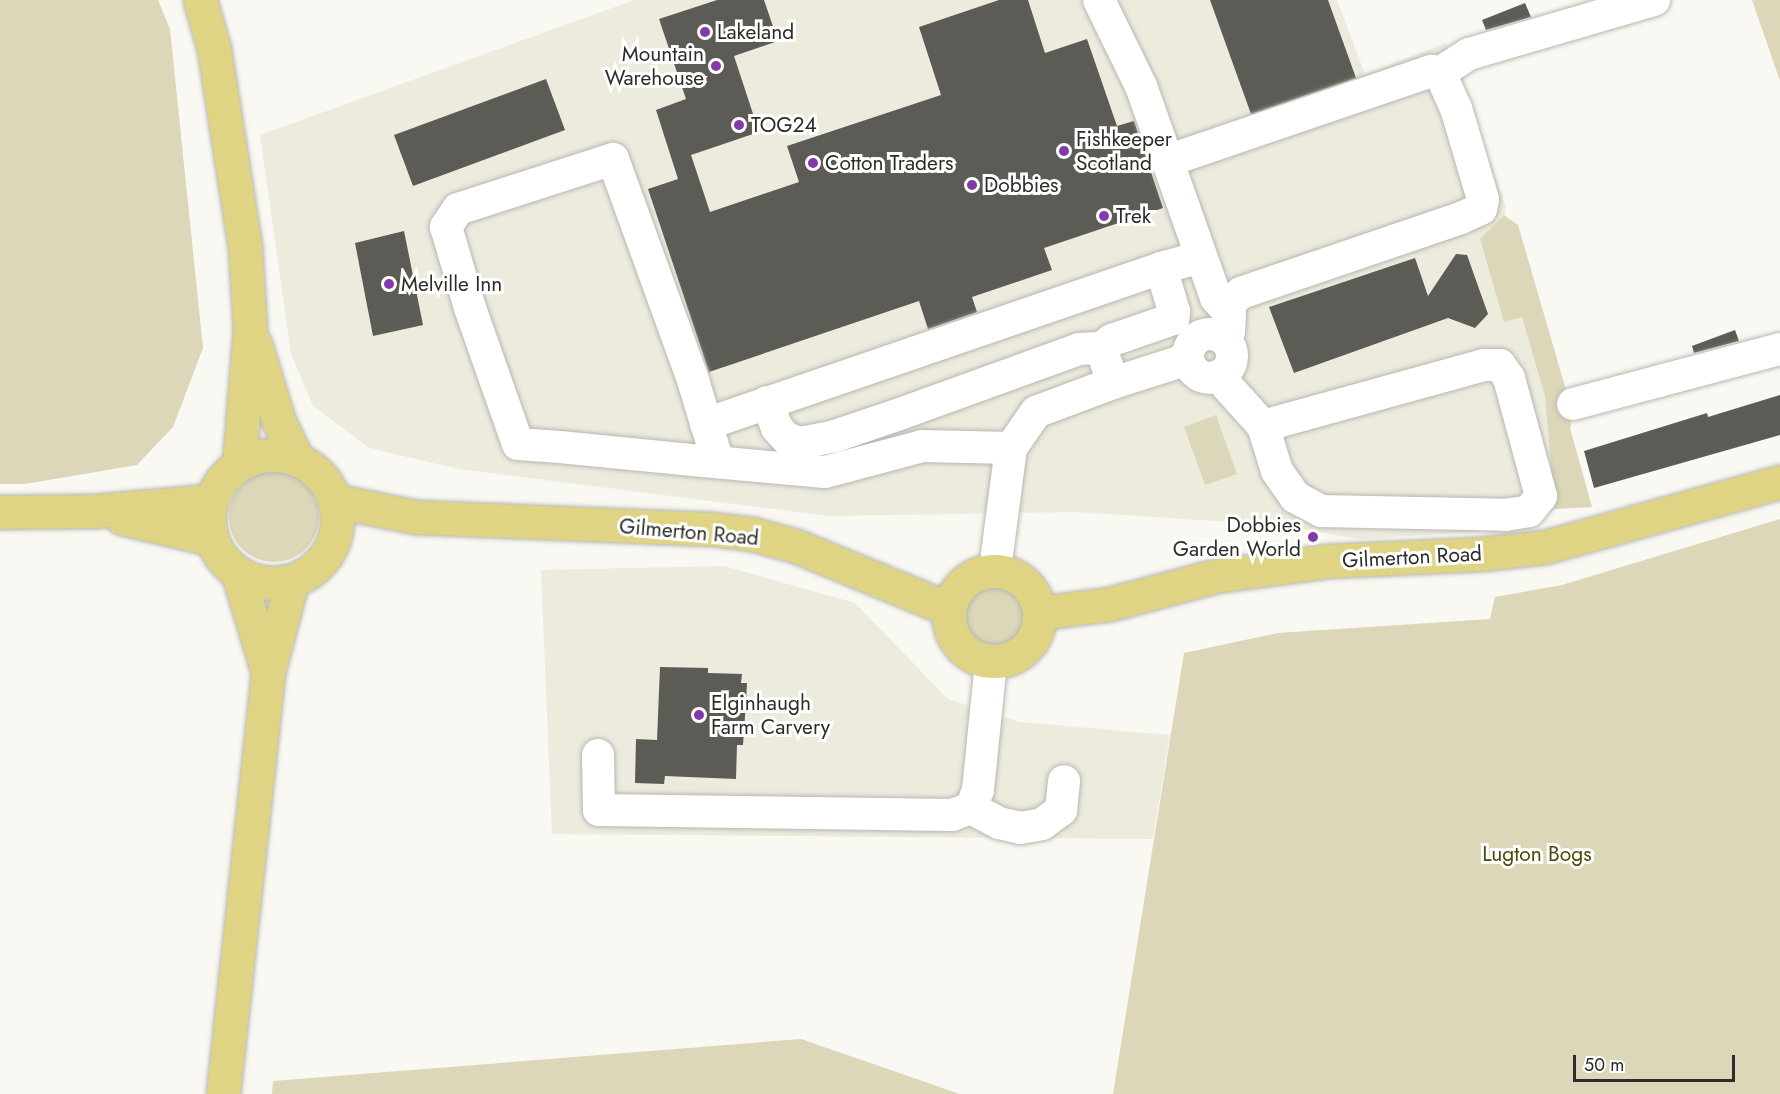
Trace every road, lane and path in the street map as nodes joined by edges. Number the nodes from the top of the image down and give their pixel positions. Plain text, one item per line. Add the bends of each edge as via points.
1 (200, 0) edge
2 (1099, 0) edge
3 (1654, 0) edge
4 (1438, 74) junction
5 (1167, 160) junction
6 (1201, 257) junction
7 (1161, 268) junction
8 (1224, 323) junction
9 (250, 328) junction
10 (1101, 348) junction
11 (1780, 349) edge
12 (1188, 359) junction
13 (1218, 376) junction
14 (1113, 384) junction
15 (767, 402) junction
16 (1573, 404) dead end
17 (706, 424) junction
18 (1263, 426) junction
19 (1011, 448) junction
20 (297, 459) junction
21 (718, 462) junction
22 (239, 465) junction
23 (1780, 482) edge
24 (211, 501) junction
25 (336, 501) junction
26 (94, 511) junction
27 (0, 512) edge
28 (415, 517) junction
29 (335, 538) junction
30 (212, 539) junction
31 (995, 570) junction
32 (238, 573) junction
33 (292, 581) junction
34 (949, 609) junction
35 (1040, 613) junction
36 (991, 661) junction
37 (268, 672) junction
38 (598, 755) dead end
39 (1064, 781) dead end
40 (985, 806) junction
41 (222, 1094) edge

1 - 9 main road via 214,49 245,247
2 - 5 street via 1141,86
3 - 4 street via 1469,54
4 - 5 street via 1432,71
4 - 8 street via 1456,108 1483,199 1480,209 1461,219 1241,293 1226,306
5 - 6 street
6 - 7 street
6 - 8 street
7 - 10 street via 1173,319 1112,340
7 - 15 street
8 - 12 street via 1191,345
8 - 13 street via 1231,361
9 - 20 main road via 279,422
9 - 22 main road
10 - 14 street
10 - 15 street via 1079,349 897,416 800,443 786,438 777,428
11 - 16 street
12 - 13 street via 1199,375
12 - 14 street
13 - 18 street
14 - 19 street via 1036,412
15 - 17 street
17 - 21 street
17 - 21 street via 613,159 458,209 446,227 518,444
18 - 18 street via 1277,471 1294,497 1321,511 1505,514 1529,511 1541,496 1509,378 1500,365 1484,365
19 - 21 street via 922,446 825,472
19 - 31 street
20 - 22 main road via 282,454 252,458
20 - 25 main road via 321,476
22 - 24 main road via 222,481
23 - 35 main road, Gilmerton Road via 1545,547 1327,561 1215,576 1110,604
24 - 26 main road
24 - 30 main road
25 - 28 main road, Gilmerton Road
25 - 29 main road
26 - 27 main road
26 - 30 main road
28 - 29 main road, Gilmerton Road
28 - 34 main road, Gilmerton Road via 752,534 796,546
29 - 33 main road via 319,565
30 - 32 main road via 222,558
31 - 34 main road via 982,572 960,585
31 - 35 main road via 1015,576 1030,588
32 - 33 main road via 255,582
32 - 37 main road
33 - 37 main road
34 - 36 main road via 949,624 963,650
35 - 36 main road via 1035,635 1020,653 1006,660
36 - 40 street via 978,790
37 - 41 main road
38 - 40 street via 598,810 952,815
39 - 40 street via 1061,810 1042,824 1020,828 999,823

